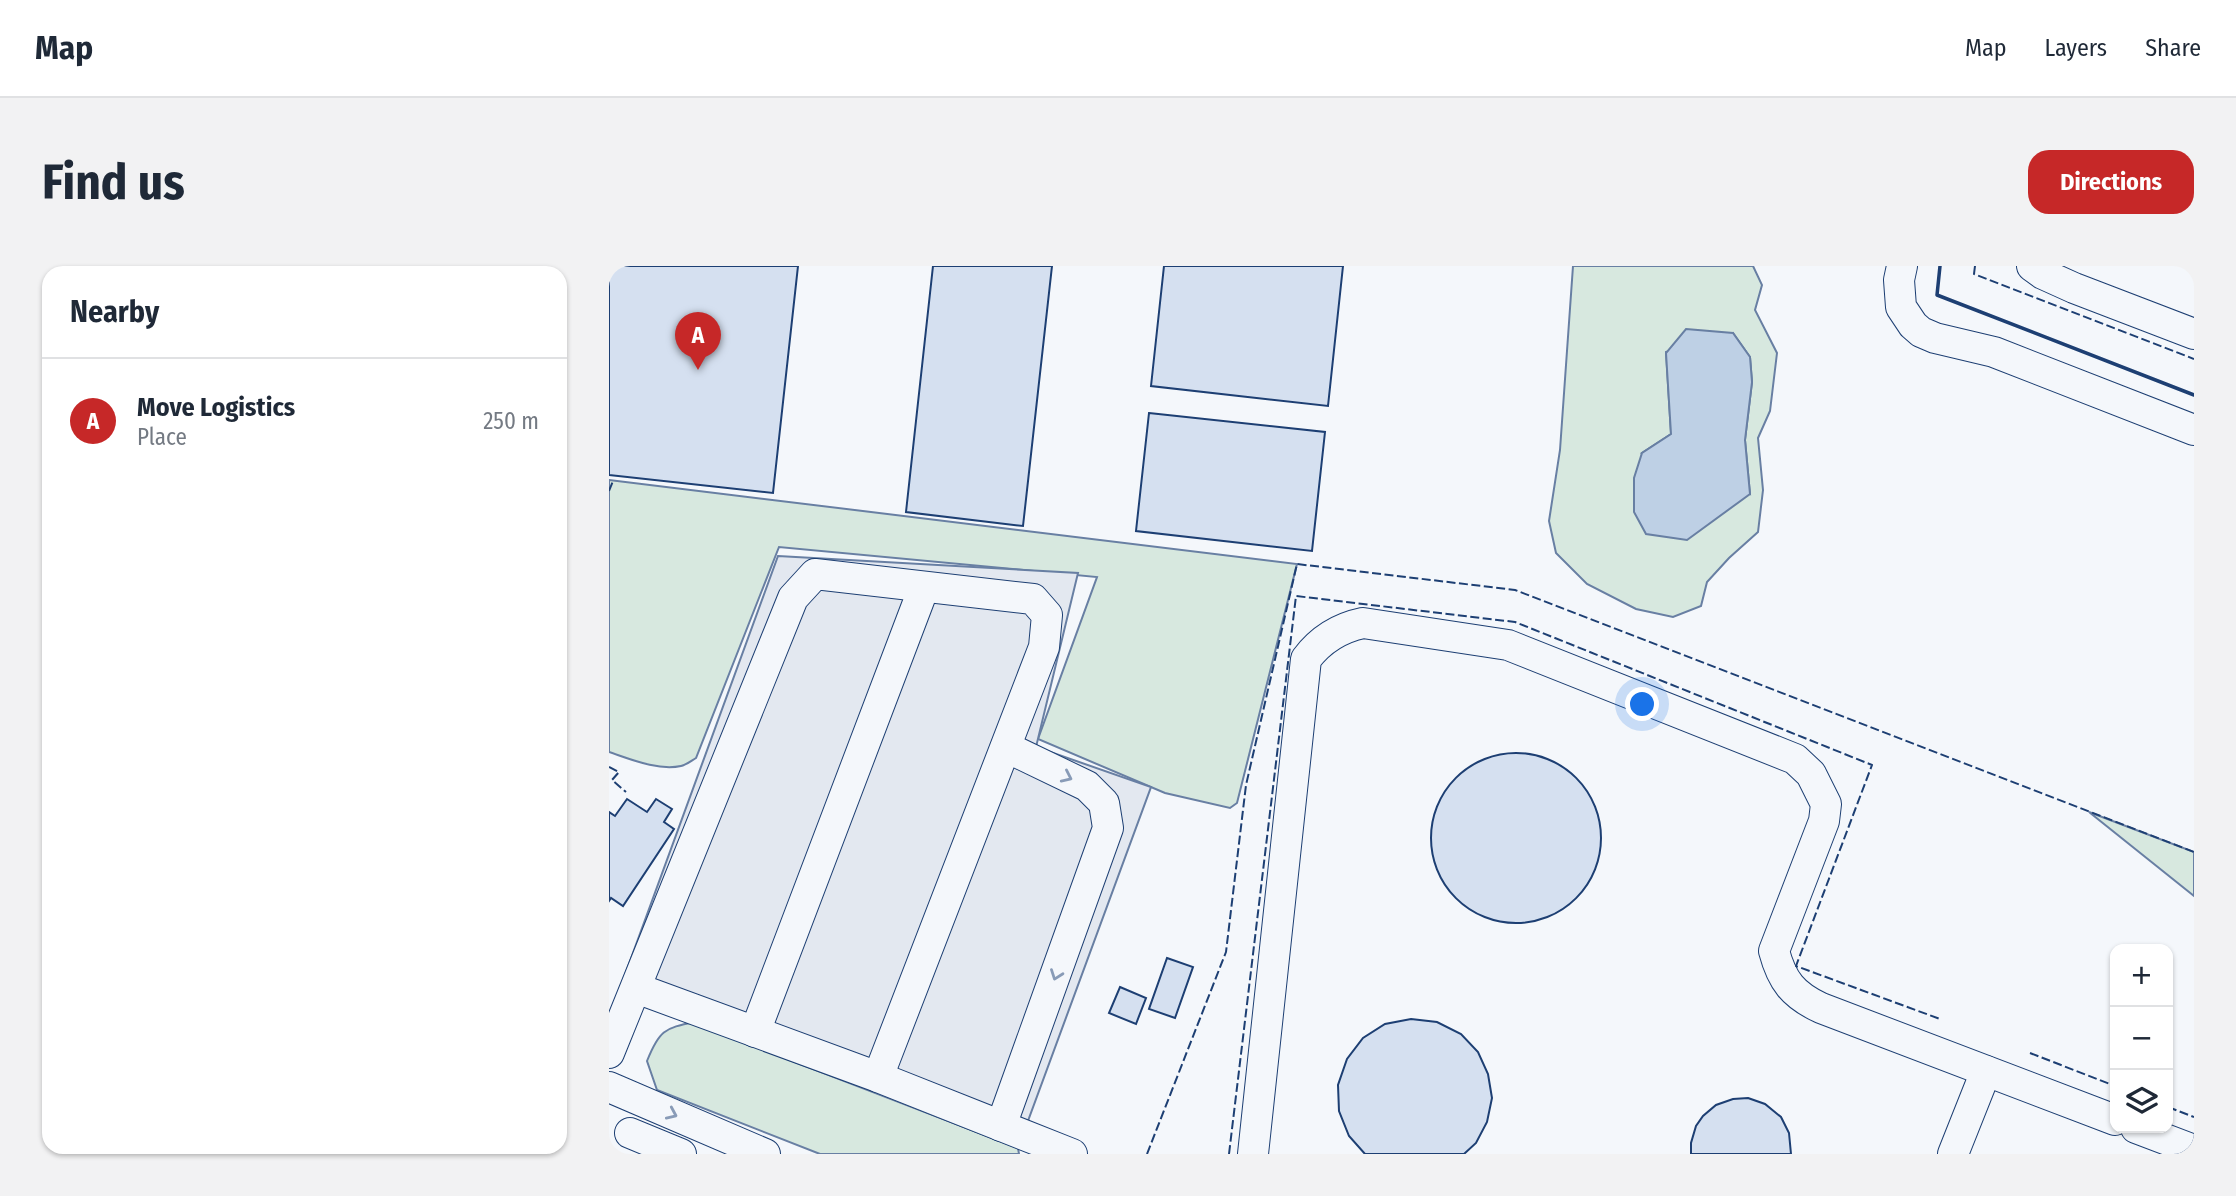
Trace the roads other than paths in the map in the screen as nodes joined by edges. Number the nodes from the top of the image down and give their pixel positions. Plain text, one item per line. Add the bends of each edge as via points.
1 (1902, 266) edge
2 (2032, 266) edge
3 (2194, 334) edge
4 (2194, 430) edge
5 (923, 587) junction
6 (1006, 747) junction
7 (636, 988) junction
8 (755, 1032) junction
9 (609, 1053) edge
10 (1986, 1071) junction
11 (878, 1077) junction
12 (609, 1087) edge
13 (2110, 1118) edge
14 (1001, 1126) junction
15 (619, 1129) edge
16 (2149, 1133) edge
17 (1037, 1147) edge
18 (2194, 1150) edge
19 (760, 1153) edge
20 (652, 1154) edge
21 (681, 1154) edge
22 (1072, 1154) edge
23 (1253, 1154) edge
24 (1953, 1154) edge

1 - 4 lane via 1901,307 1921,332 1994,352
2 - 3 lane via 2074,288
5 - 6 lane via 1033,599 1047,615 1044,647
5 - 7 lane via 815,574 793,598
5 - 8 lane
6 - 11 lane
6 -> 14 lane via 1087,786 1104,803 1108,828
7 - 8 lane
7 - 9 lane
8 - 11 lane
10 - 13 lane
10 - 23 lane via 1808,1002 1790,988 1779,971 1774,951 1824,821 1826,804 1811,774 1795,759 1507,645 1363,623 1331,635 1306,659
10 - 24 lane
11 - 14 lane
12 -> 19 lane
14 - 17 lane
15 - 20 lane
15 - 21 lane
16 - 18 lane
17 - 22 lane

